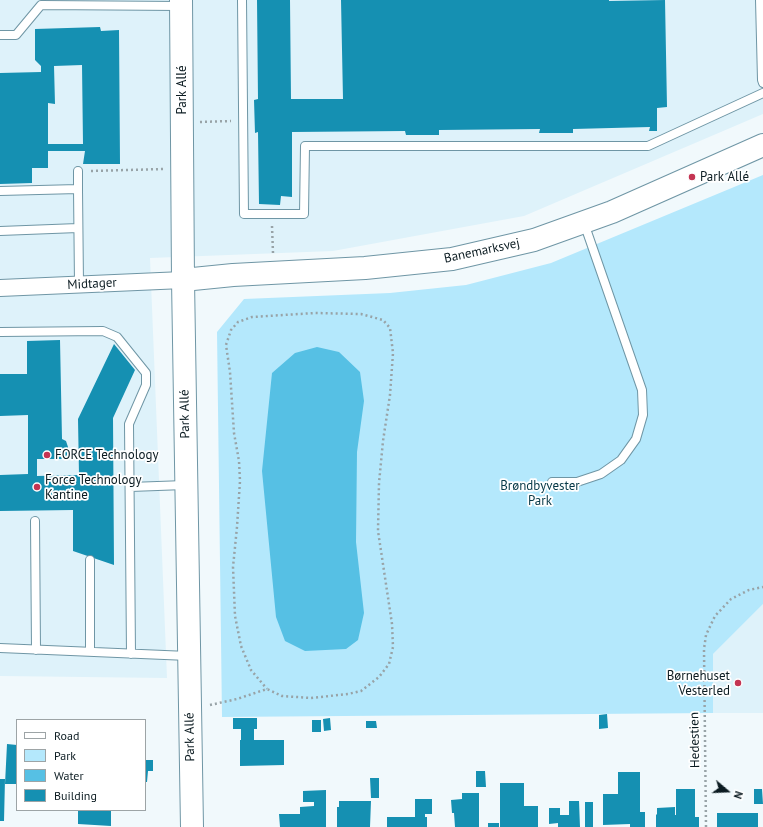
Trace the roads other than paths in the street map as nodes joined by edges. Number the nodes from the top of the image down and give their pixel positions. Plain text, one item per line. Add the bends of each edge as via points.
1 (242, 0) edge
2 (760, 0) edge
3 (181, 3) edge
4 (0, 35) edge
5 (763, 83) edge
6 (763, 93) edge
7 (763, 145) edge
8 (78, 171) road end
9 (78, 190) junction
10 (0, 191) edge
11 (584, 222) junction
12 (78, 228) junction
13 (0, 231) edge
14 (183, 280) junction
15 (79, 284) junction
16 (0, 288) edge
17 (0, 332) edge
18 (552, 482) dead end
19 (187, 485) junction
20 (130, 487) junction
21 (35, 521) dead end
22 (90, 560) dead end
23 (0, 648) edge
24 (36, 650) junction
25 (90, 652) junction
26 (131, 654) junction
27 (189, 656) junction
28 (192, 827) edge

1 - 6 lane via 244,214 304,214 305,146 648,146
2 - 5 lane
3 - 4 lane via 41,5 16,35
3 - 14 street, Park Allé
7 - 11 street, Banemarksvej
8 - 9 lane
9 - 10 lane
9 - 12 lane
11 - 14 street, Banemarksvej via 534,240 452,259 365,268
11 - 18 lane via 642,390 643,415 636,439 621,460 601,474 577,482
12 - 13 lane
12 - 15 lane
14 - 15 street, Midtager
14 - 19 street, Park Allé
15 - 16 street, Midtager
17 - 20 lane via 103,331 117,337 146,374 146,385 129,424
19 - 20 lane
19 - 27 street, Park Allé
20 - 26 lane
21 - 24 lane
22 - 25 lane
23 - 24 lane
24 - 25 lane
25 - 26 lane
26 - 27 lane
27 - 28 street, Park Allé

